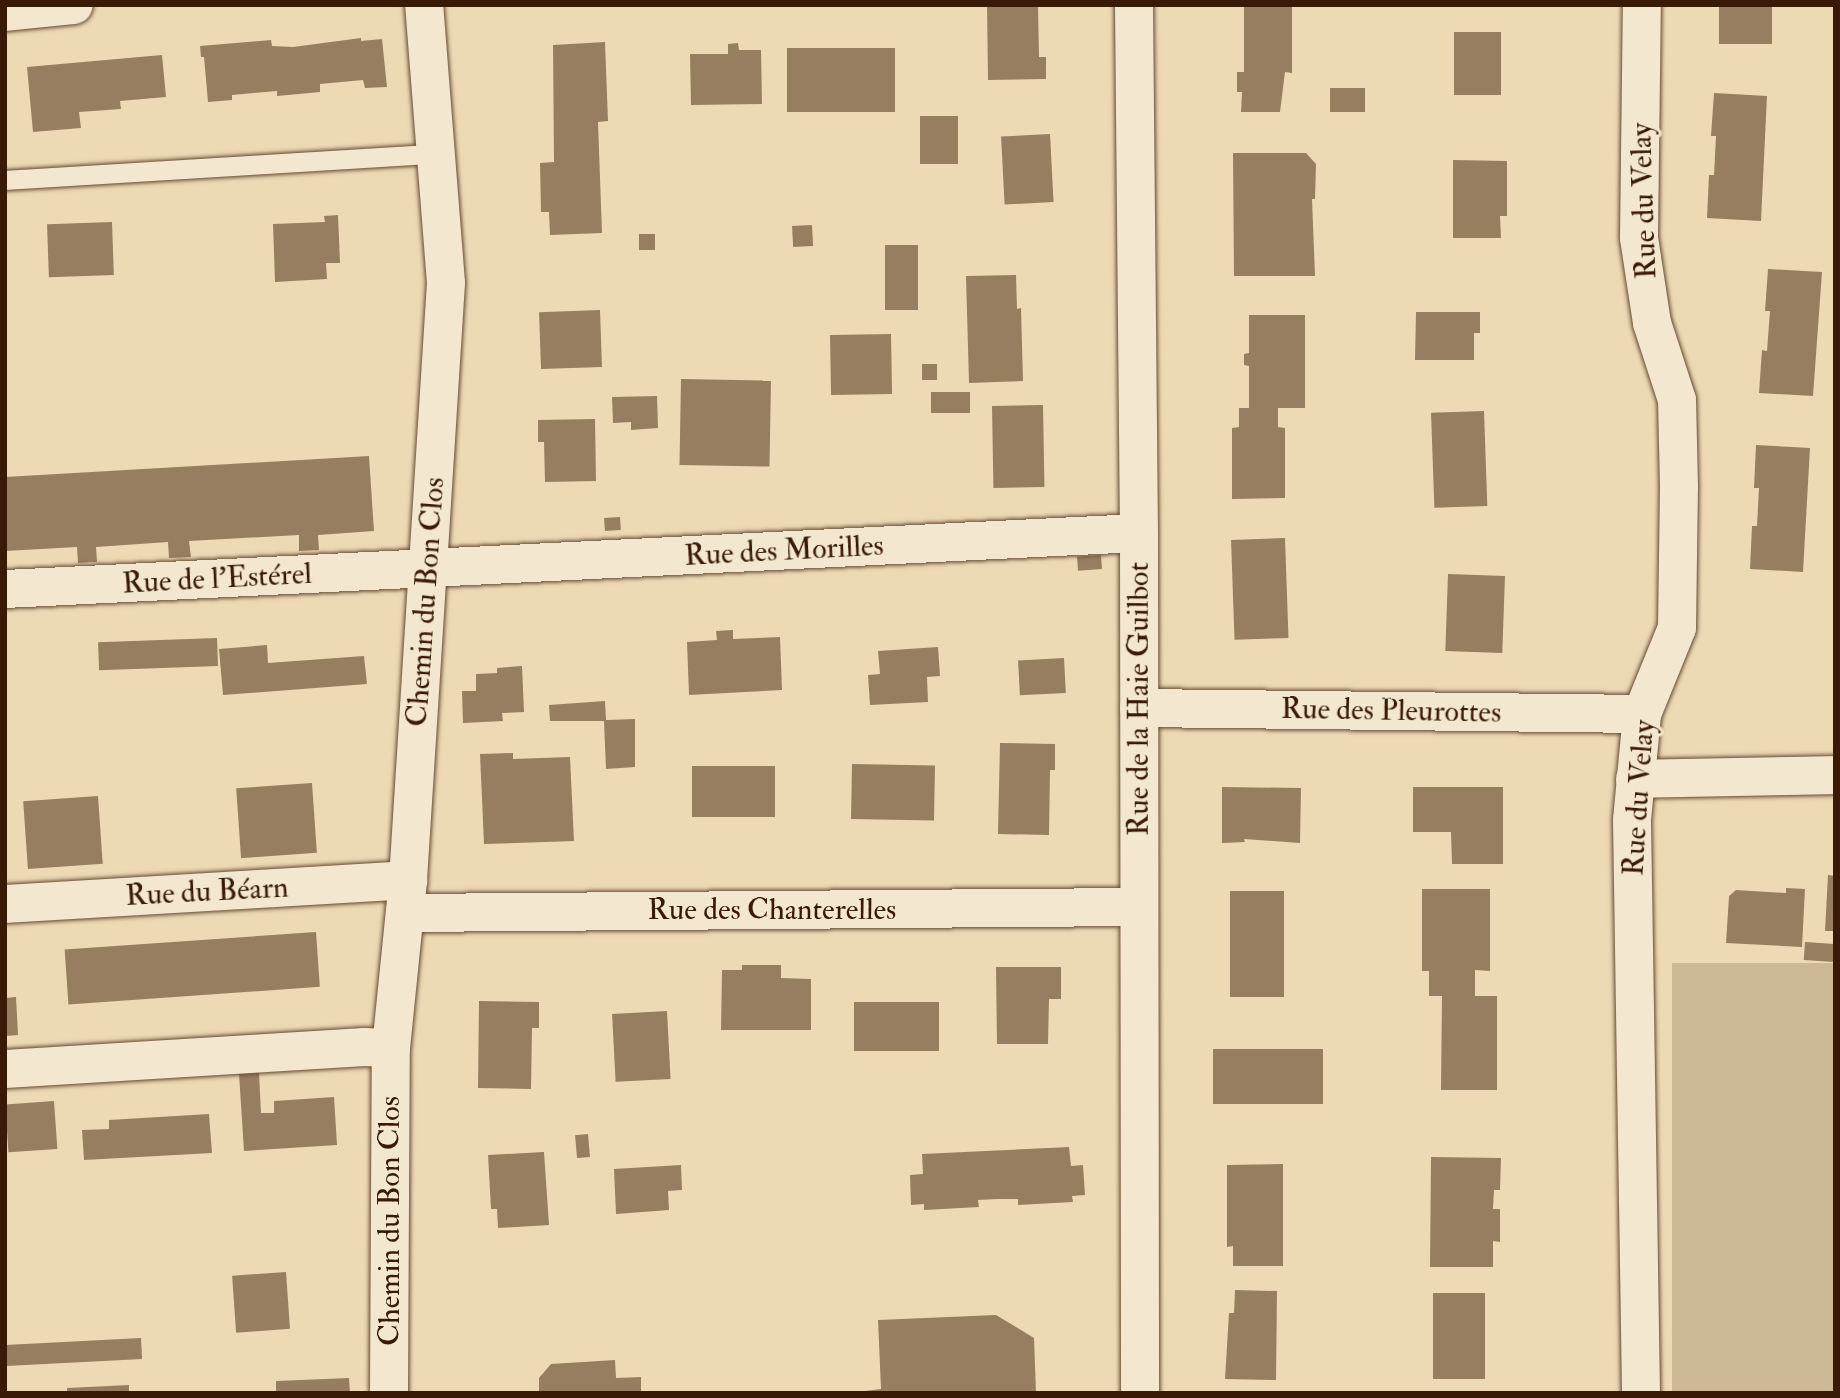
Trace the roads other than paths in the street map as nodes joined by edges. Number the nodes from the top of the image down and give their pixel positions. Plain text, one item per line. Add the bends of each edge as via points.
1 (74, 5) edge
2 (424, 5) edge
3 (1134, 5) edge
4 (1642, 5) edge
5 (5, 12) edge
6 (436, 154) junction
7 (5, 180) edge
8 (1139, 533) junction
9 (429, 570) junction
10 (5, 589) edge
11 (1139, 708) junction
12 (1643, 714) junction
13 (1835, 775) edge
14 (1635, 779) junction
15 (406, 896) junction
16 (5, 904) edge
17 (1139, 906) junction
18 (391, 1048) junction
19 (5, 1069) edge
20 (389, 1393) edge
21 (1140, 1393) edge
22 (1641, 1393) edge

1 - 5 street
2 - 6 street, Chemin du Bon Clos
3 - 8 street, Rue de la Haie Guilbot
4 - 12 street, Rue du Velay via 1639,238 1652,323 1677,400 1679,487 1677,628
6 - 7 lane
6 - 9 street, Chemin du Bon Clos via 446,282
8 - 9 street, Rue des Morilles
8 - 11 street, Rue de la Haie Guilbot
9 - 10 street, Rue de l'Estérel
9 - 15 street, Chemin du Bon Clos
11 - 12 street, Rue des Pleurottes
11 - 17 street, Rue de la Haie Guilbot
12 - 14 street, Rue du Velay
13 - 14 street
14 - 22 street, Rue du Velay
15 - 16 street, Rue du Béarn
15 - 17 street, Rue des Chanterelles
15 - 18 street, Chemin du Bon Clos
17 - 21 street, Rue de la Haie Guilbot
18 - 19 street
18 - 20 street, Chemin du Bon Clos

